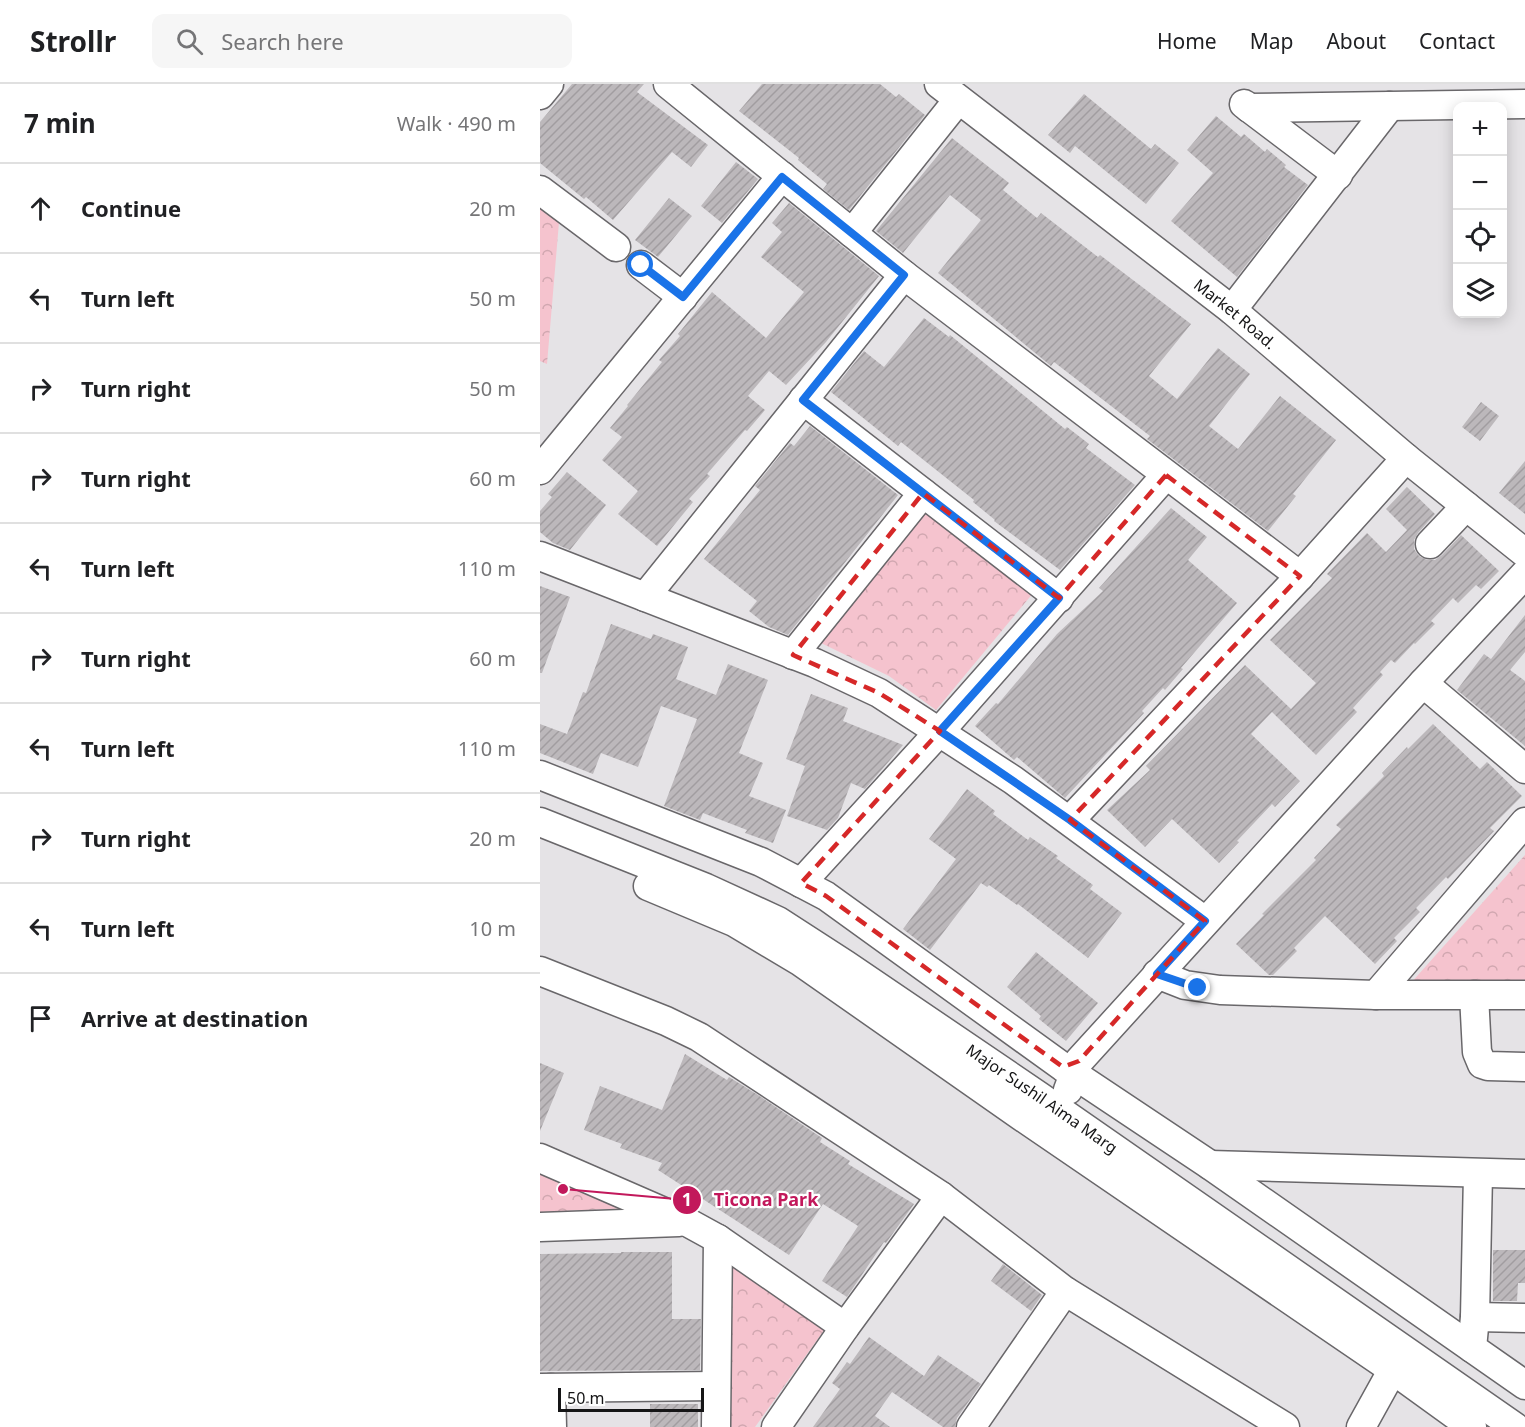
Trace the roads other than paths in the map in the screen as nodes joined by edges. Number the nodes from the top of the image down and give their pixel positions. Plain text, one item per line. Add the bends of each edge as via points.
1 (549, 84) edge
2 (668, 84) edge
3 (948, 92) edge
4 (540, 95) edge
5 (1525, 104) edge
6 (1390, 106) junction
7 (1338, 175) junction
8 (782, 177) junction
9 (540, 190) edge
10 (852, 233) junction
11 (616, 247) dead end
12 (641, 265) dead end
13 (904, 275) junction
14 (683, 297) junction
15 (1232, 310) junction
16 (803, 400) junction
17 (1406, 458) junction
18 (540, 470) edge
19 (1166, 475) junction
20 (923, 493) junction
21 (1466, 506) junction
22 (1430, 544) dead end
23 (1525, 553) edge
24 (540, 555) edge
25 (1525, 574) edge
26 (1300, 576) junction
27 (645, 597) junction
28 (1059, 598) junction
29 (793, 655) junction
30 (1424, 683) junction
31 (940, 731) junction
32 (1525, 769) edge
33 (540, 775) edge
34 (1070, 820) junction
35 (540, 822) edge
36 (1525, 822) edge
37 (540, 842) edge
38 (801, 883) junction
39 (1205, 921) junction
40 (540, 971) edge
41 (1157, 974) junction
42 (1376, 995) junction
43 (1473, 995) junction
44 (1525, 995) edge
45 (1525, 1067) edge
46 (1072, 1068) junction
47 (1040, 1113) junction
48 (540, 1158) edge
49 (1210, 1165) junction
50 (1478, 1174) junction
51 (1525, 1174) edge
52 (941, 1196) junction
53 (687, 1222) junction
54 (540, 1227) edge
55 (718, 1239) junction
56 (1065, 1291) junction
57 (1475, 1317) junction
58 (1525, 1318) edge
59 (845, 1327) junction
60 (1477, 1352) junction
61 (1398, 1360) junction
62 (1525, 1385) edge
63 (716, 1386) junction
64 (546, 1388) edge
65 (1479, 1417) edge
66 (552, 1427) edge
67 (716, 1427) edge
68 (776, 1427) edge
69 (971, 1427) edge
70 (1285, 1427) edge
71 (1360, 1427) edge
72 (1515, 1427) edge

1 - 4 street
2 - 8 street
3 - 10 street
3 - 15 street, Market Road.
5 - 6 street
6 - 7 street
6 - 7 street via 1244,104
7 - 15 street
8 - 10 street
8 - 14 street
9 - 11 street
10 - 13 street
12 - 14 street
13 - 16 street
13 - 19 street
14 - 18 street
15 - 17 street, Market Road.
16 - 20 street
16 - 27 street
17 - 21 street, Market Road.
17 - 26 street
19 - 26 street
19 - 28 street
20 - 28 street
20 - 29 street
21 - 22 street
21 - 23 street, Market Road.
24 - 27 street
25 - 30 street
26 - 34 street
27 - 29 street
28 - 31 street
29 - 31 street via 879,693
30 - 32 street
30 - 39 street
31 - 34 street
31 - 38 street
33 - 38 street via 761,862
34 - 39 street
35 - 47 street, Major Sushil Aima Marg via 778,921 846,965
36 - 42 street
37 - 47 street, Major Sushil Aima Marg via 734,922
38 - 46 street via 826,896
39 - 41 street
40 - 52 street via 699,1037
41 - 42 street via 1209,989
41 - 46 street
42 - 43 street
43 - 44 street
43 - 45 street via 1477,1052 1482,1064
46 - 47 street
46 - 49 street
47 - 61 street, Major Sushil Aima Marg
48 - 53 street
49 - 50 street
49 - 60 street
50 - 51 street
50 - 57 street
52 - 56 street
52 - 59 street
53 - 54 street
53 - 55 street
55 - 59 street
55 - 63 street
56 - 69 street
56 - 70 street
57 - 58 street
57 - 60 street
59 - 68 street
60 - 62 street
60 - 65 street
61 - 65 street, Major Sushil Aima Marg
61 - 71 street
63 - 64 street
63 - 67 street
64 - 66 street
65 - 72 street, Major Sushil Aima Marg

